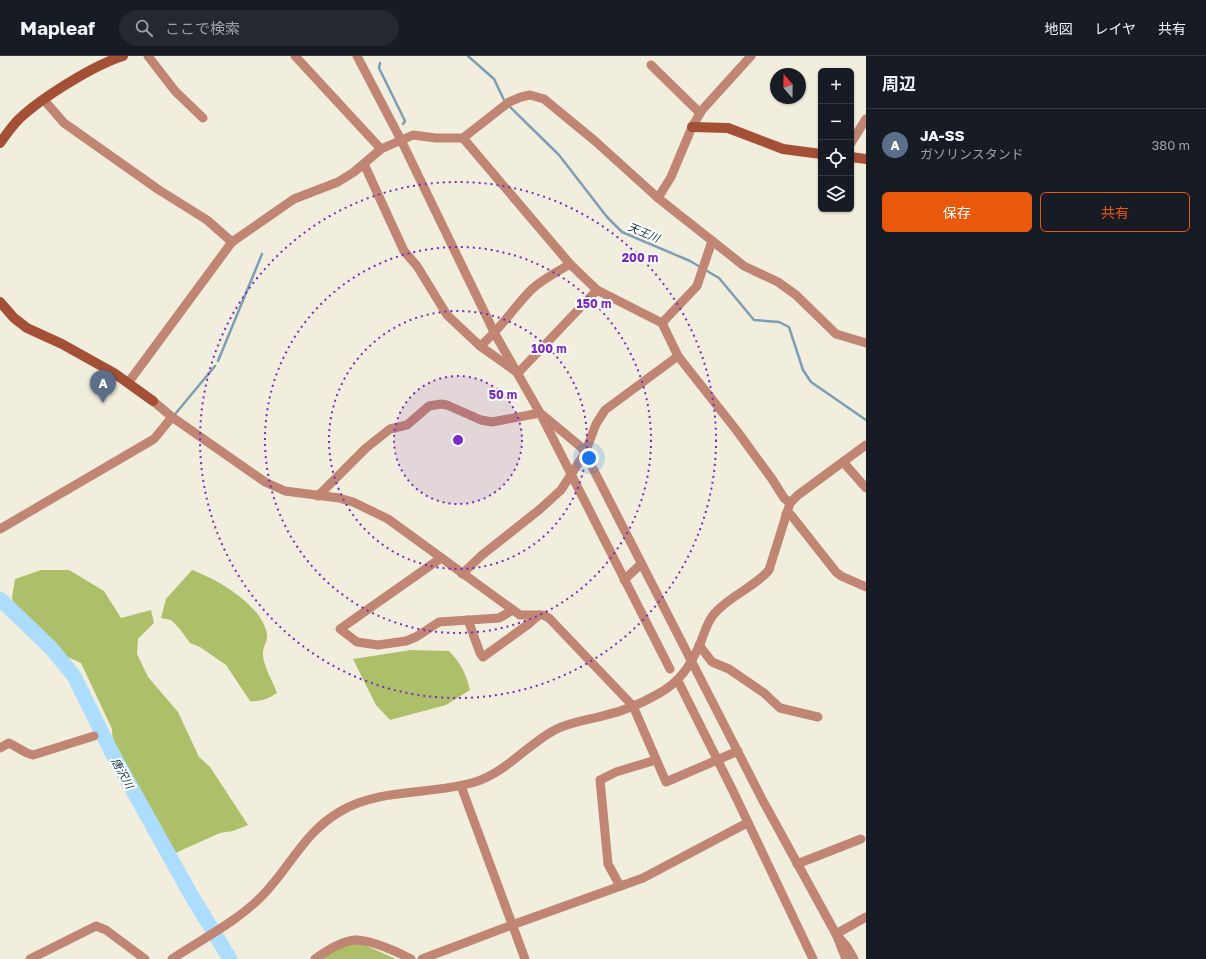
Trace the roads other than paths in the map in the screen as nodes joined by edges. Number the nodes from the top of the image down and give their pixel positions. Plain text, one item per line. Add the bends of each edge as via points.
1 (123, 56) edge
2 (148, 56) edge
3 (295, 56) edge
4 (357, 56) edge
5 (751, 56) edge
6 (651, 65) dead end
7 (44, 100) junction
8 (700, 113) junction
9 (203, 118) dead end
10 (866, 119) edge
11 (692, 126) junction
12 (463, 138) junction
13 (401, 140) junction
14 (853, 140) edge
15 (0, 143) edge
16 (382, 149) junction
17 (818, 154) edge
18 (854, 157) edge
19 (866, 159) edge
20 (364, 164) junction
21 (658, 198) junction
22 (712, 241) junction
23 (232, 242) junction
24 (570, 264) junction
25 (597, 290) junction
26 (0, 302) edge
27 (662, 323) junction
28 (495, 334) junction
29 (866, 343) edge
30 (480, 346) junction
31 (678, 356) junction
32 (518, 373) junction
33 (128, 383) junction
34 (153, 401) joint
35 (540, 413) junction
36 (172, 417) junction
37 (866, 445) edge
38 (585, 453) junction
39 (844, 463) junction
40 (571, 474) junction
41 (866, 488) edge
42 (318, 496) junction
43 (790, 503) junction
44 (786, 514) junction
45 (0, 529) edge
46 (441, 558) junction
47 (641, 564) junction
48 (462, 574) junction
49 (624, 580) junction
50 (866, 587) edge
51 (513, 610) junction
52 (538, 616) junction
53 (468, 620) junction
54 (699, 645) junction
55 (691, 660) junction
56 (670, 669) dead end
57 (678, 681) junction
58 (633, 706) junction
59 (818, 717) dead end
60 (94, 736) dead end
61 (0, 748) edge
62 (738, 751) junction
63 (656, 760) junction
64 (718, 761) junction
65 (461, 786) junction
66 (747, 823) junction
67 (861, 839) dead end
68 (797, 864) junction
69 (620, 886) junction
70 (866, 917) edge
71 (512, 925) junction
72 (836, 934) junction
73 (30, 959) edge
74 (145, 959) edge
75 (172, 959) edge
76 (315, 959) edge
77 (411, 959) edge
78 (422, 959) edge
79 (525, 959) edge
80 (813, 959) edge
81 (846, 959) edge
82 (854, 959) edge

1 - 7 street via 97,67
2 - 9 street via 175,91
3 - 16 street
4 - 13 street
5 - 8 street
6 - 8 street
7 - 15 street via 18,120
7 - 23 street via 64,123 159,190 207,220
8 - 11 street
10 - 14 street
11 - 17 street via 728,128 783,149
11 - 21 street via 671,177
12 - 13 street via 436,138 419,134
12 - 21 street via 509,102 521,97 538,97 595,141
12 - 24 street
13 - 16 street
13 - 28 street
16 - 20 street
18 - 19 street
20 - 23 street via 338,182 294,199
20 - 30 street via 404,251 417,266 447,315
21 - 22 street
22 - 27 street via 697,286
22 - 29 street via 744,266 778,282 796,294 836,334
23 - 33 street
24 - 25 street
24 - 28 street via 532,289
25 - 27 street
25 - 32 street
26 - 33 street via 14,318 28,328 62,344
27 - 31 street
28 - 30 street
28 - 32 street
30 - 32 street
31 - 38 street via 605,410 596,424
31 - 43 street
32 - 35 street
33 - 34 street
34 - 36 street
35 - 38 street
35 - 40 street
35 - 42 street via 492,422 481,420 447,405 429,406 408,425 390,429 371,444
36 - 42 street via 265,482 285,491
36 - 45 street via 154,439
37 - 39 street
38 - 40 street
38 - 47 street
39 - 41 street
39 - 43 street
40 - 48 street via 561,490 482,554
40 - 49 street
42 - 46 street via 353,502 388,519
43 - 44 street
44 - 50 street via 791,516 836,572
44 - 54 street via 769,570 720,607 711,619
46 - 48 street
46 - 53 street via 340,629 357,642 378,645 406,641 439,622
47 - 49 street
47 - 55 street
48 - 51 street
49 - 56 street
51 - 52 street via 526,617
51 - 53 street via 500,618
52 - 53 street via 483,657
52 - 58 street via 549,618
54 - 55 street
54 - 59 street via 712,662 729,669 764,693 780,708
55 - 57 street
55 - 62 street
57 - 58 street
57 - 64 street
58 - 63 street
58 - 65 street via 609,715 560,727 492,775
60 - 61 street via 33,755 9,743
62 - 64 street
62 - 68 street
63 - 64 street via 666,782
63 - 69 street via 616,772 600,780 608,864
64 - 66 street
65 - 71 street
65 - 75 street via 371,799 342,810 306,839 262,897 222,927
66 - 69 street via 644,878
66 - 80 street
67 - 68 street
68 - 72 street
69 - 71 street
70 - 72 street
71 - 78 street
71 - 79 street
72 - 81 street
72 - 82 street
73 - 74 street via 96,926 106,930
76 - 77 street via 340,944 355,940 365,941

